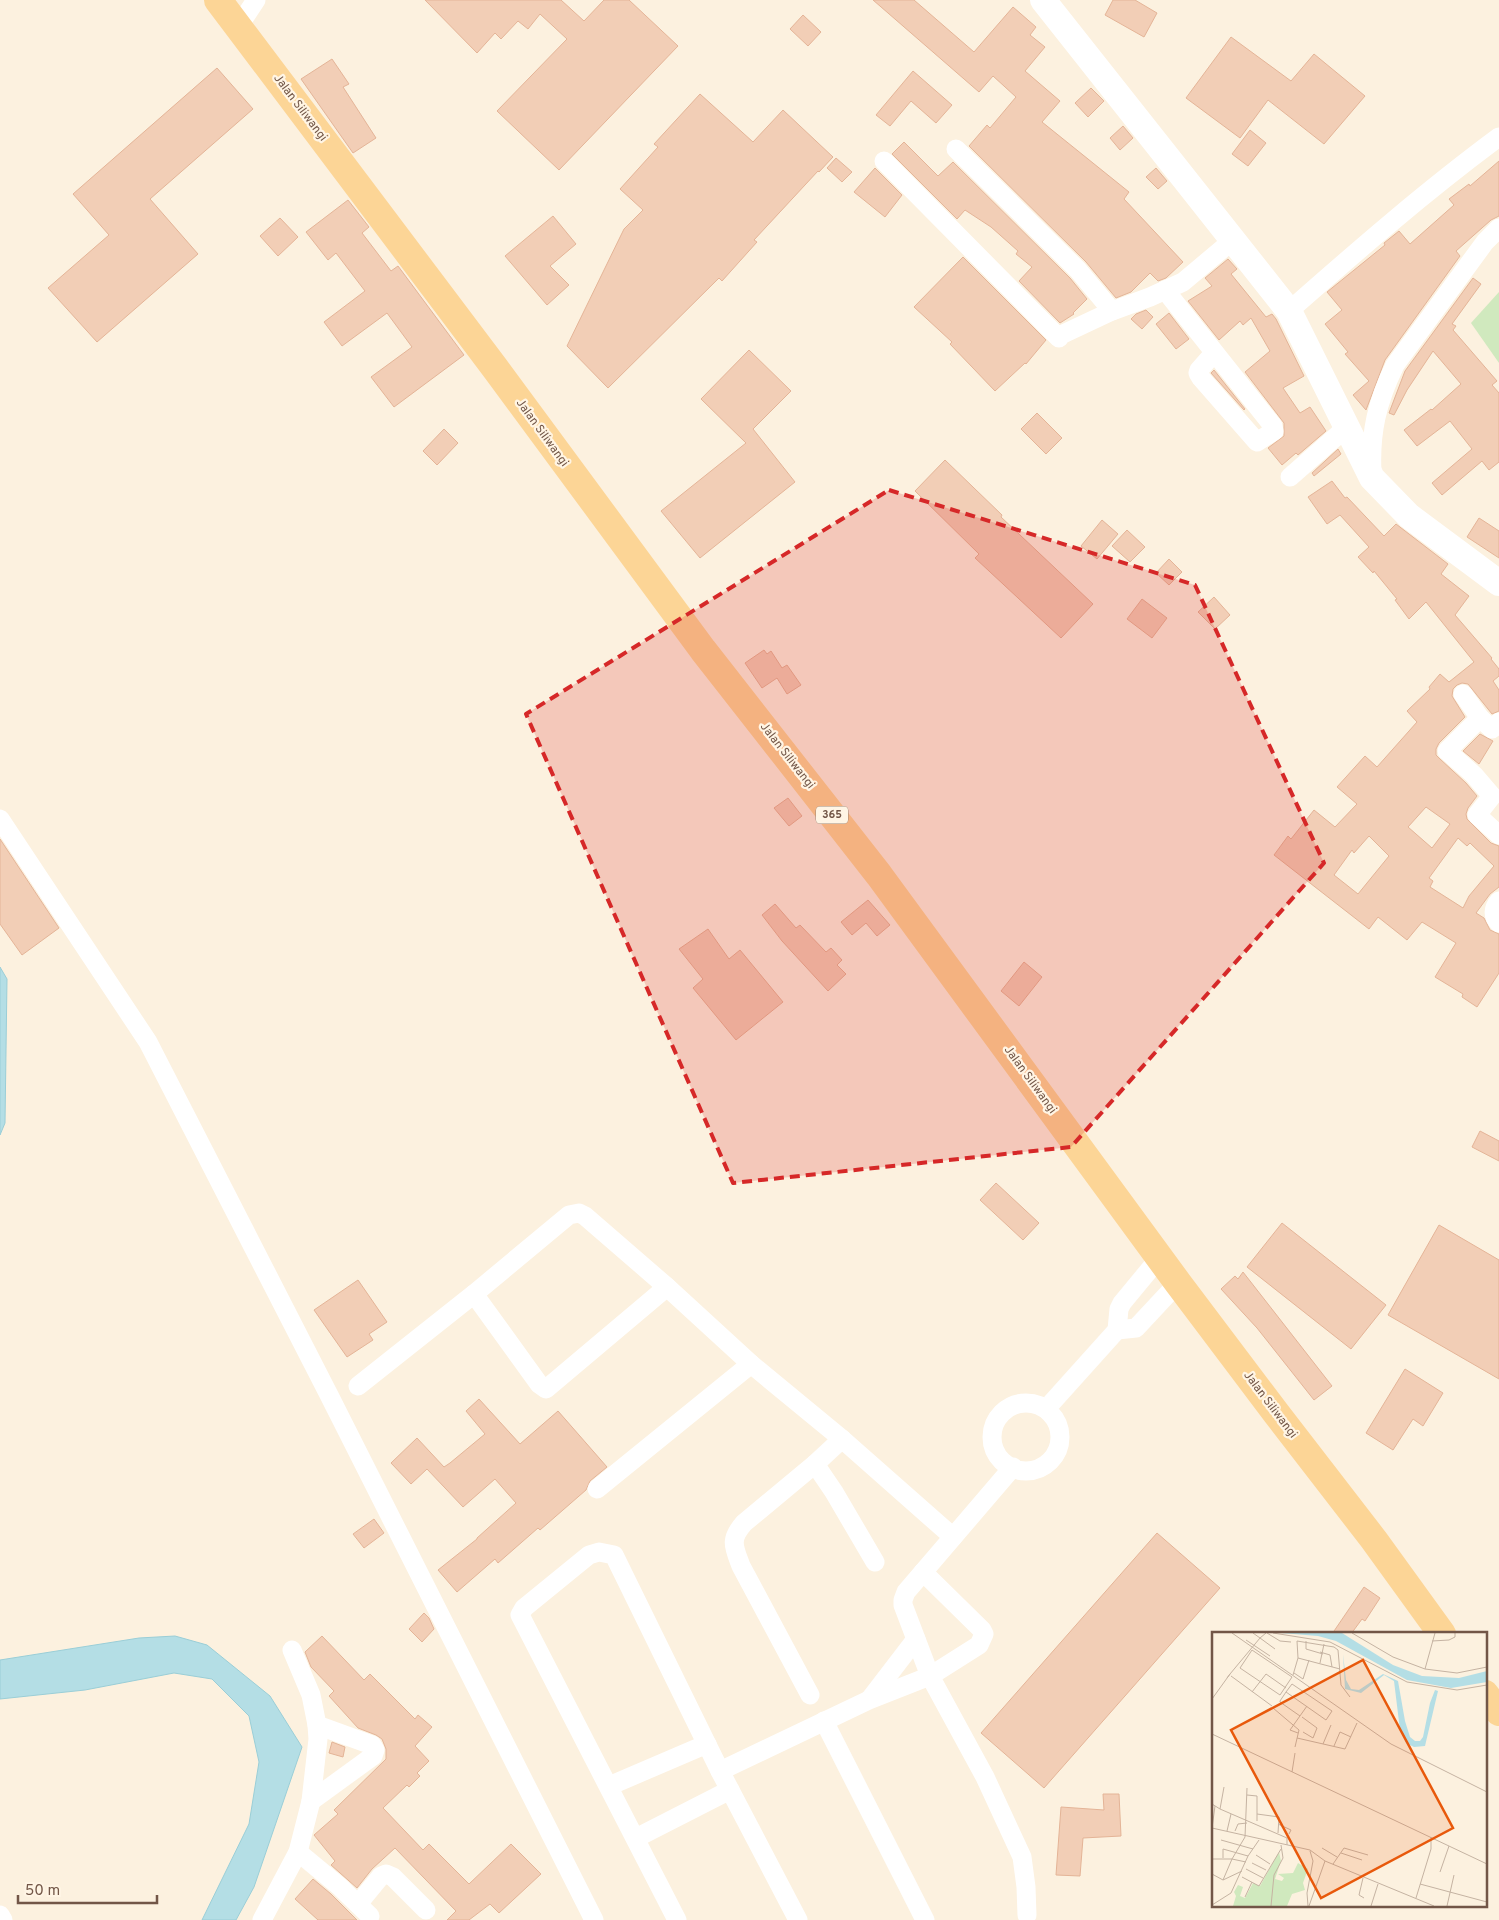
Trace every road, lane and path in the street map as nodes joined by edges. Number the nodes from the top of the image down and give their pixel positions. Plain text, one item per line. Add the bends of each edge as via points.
1 (218, 0) edge
2 (256, 0) edge
3 (1043, 0) edge
4 (238, 27) junction
5 (1499, 137) edge
6 (956, 149) dead end
7 (884, 161) dead end
8 (1499, 228) edge
9 (1233, 240) junction
10 (1165, 290) junction
11 (1112, 311) junction
12 (1289, 311) junction
13 (1214, 353) junction
14 (1347, 427) junction
15 (1290, 477) dead end
16 (1372, 478) junction
17 (1499, 583) edge
18 (1463, 694) dead end
19 (1480, 718) junction
20 (1499, 722) edge
21 (0, 819) edge
22 (1499, 835) edge
23 (1499, 901) edge
24 (1499, 923) edge
25 (1160, 1257) junction
26 (1178, 1283) junction
27 (667, 1286) junction
28 (474, 1294) junction
29 (1117, 1330) junction
30 (751, 1364) junction
31 (358, 1386) dead end
32 (1046, 1409) junction
33 (842, 1439) junction
34 (815, 1464) junction
35 (1013, 1468) junction
36 (597, 1489) dead end
37 (953, 1537) junction
38 (875, 1562) dead end
39 (923, 1572) junction
40 (1441, 1632) edge
41 (916, 1639) junction
42 (292, 1650) dead end
43 (930, 1676) junction
44 (810, 1695) dead end
45 (1486, 1695) edge
46 (869, 1700) junction
47 (1499, 1712) edge
48 (824, 1721) junction
49 (317, 1725) junction
50 (707, 1744) junction
51 (720, 1771) junction
52 (609, 1786) junction
53 (730, 1790) junction
54 (311, 1801) junction
55 (636, 1838) junction
56 (298, 1852) junction
57 (426, 1910) dead end
58 (0, 1915) edge
59 (1026, 1915) dead end
60 (3, 1920) edge
61 (262, 1920) edge
62 (594, 1920) edge
63 (677, 1920) edge
64 (798, 1920) edge
65 (925, 1920) edge

1 - 4 main road, Jalan Siliwangi / 365
2 - 4 street
3 - 9 main road
4 - 25 main road, Jalan Siliwangi / 365 via 703,650 879,875
5 - 12 street via 1353,254
6 - 11 street via 1078,270
7 - 11 street via 1059,338
8 - 16 street via 1394,365 1373,424
9 - 10 street via 1183,282
9 - 12 main road
10 - 11 street
10 - 13 street
12 - 14 main road
13 - 13 street via 1273,426 1272,434 1257,442 1201,378 1199,370
14 - 15 street
14 - 16 main road
16 - 17 main road via 1409,516
18 - 19 street
19 - 20 street via 1492,729
19 - 22 street via 1448,751 1492,796 1477,815
21 - 62 street via 148,1042
23 - 24 street via 1494,911
25 - 26 main road, Jalan Siliwangi / 365
25 - 29 street via 1122,1303
26 - 29 street via 1136,1328
26 - 40 main road, Jalan Siliwangi / 365
27 - 28 street via 579,1213 569,1216
27 - 28 street via 546,1389 539,1384
27 - 30 street
28 - 31 street
29 - 32 street
30 - 33 street
30 - 36 street
32 - 35 street via 1059,1428 1058,1450 1049,1462 1035,1469
32 - 35 street via 1033,1403 1018,1404 1010,1406 999,1416 993,1430 994,1445 1001,1458
33 - 34 street
33 - 37 street
34 - 38 street
34 - 44 street via 744,1523 736,1532 733,1544 741,1566
35 - 37 street
37 - 39 street
39 - 41 street via 903,1600
39 - 43 street via 984,1634 979,1645
41 - 43 street
41 - 46 street
42 - 49 street via 311,1695
43 - 46 street
43 - 59 street via 985,1776 1022,1857
45 - 47 main road
46 - 48 street
48 - 51 street
48 - 65 street
49 - 54 street
49 - 54 street via 372,1745 375,1750 373,1756
50 - 51 street
50 - 52 street
50 - 52 street via 614,1555 599,1552 589,1555 524,1608 520,1615
51 - 53 street
52 - 55 street
53 - 55 street
53 - 64 street
54 - 56 street
55 - 63 street
56 - 57 street via 364,1910 381,1876 386,1874
56 - 61 street
58 - 60 street

